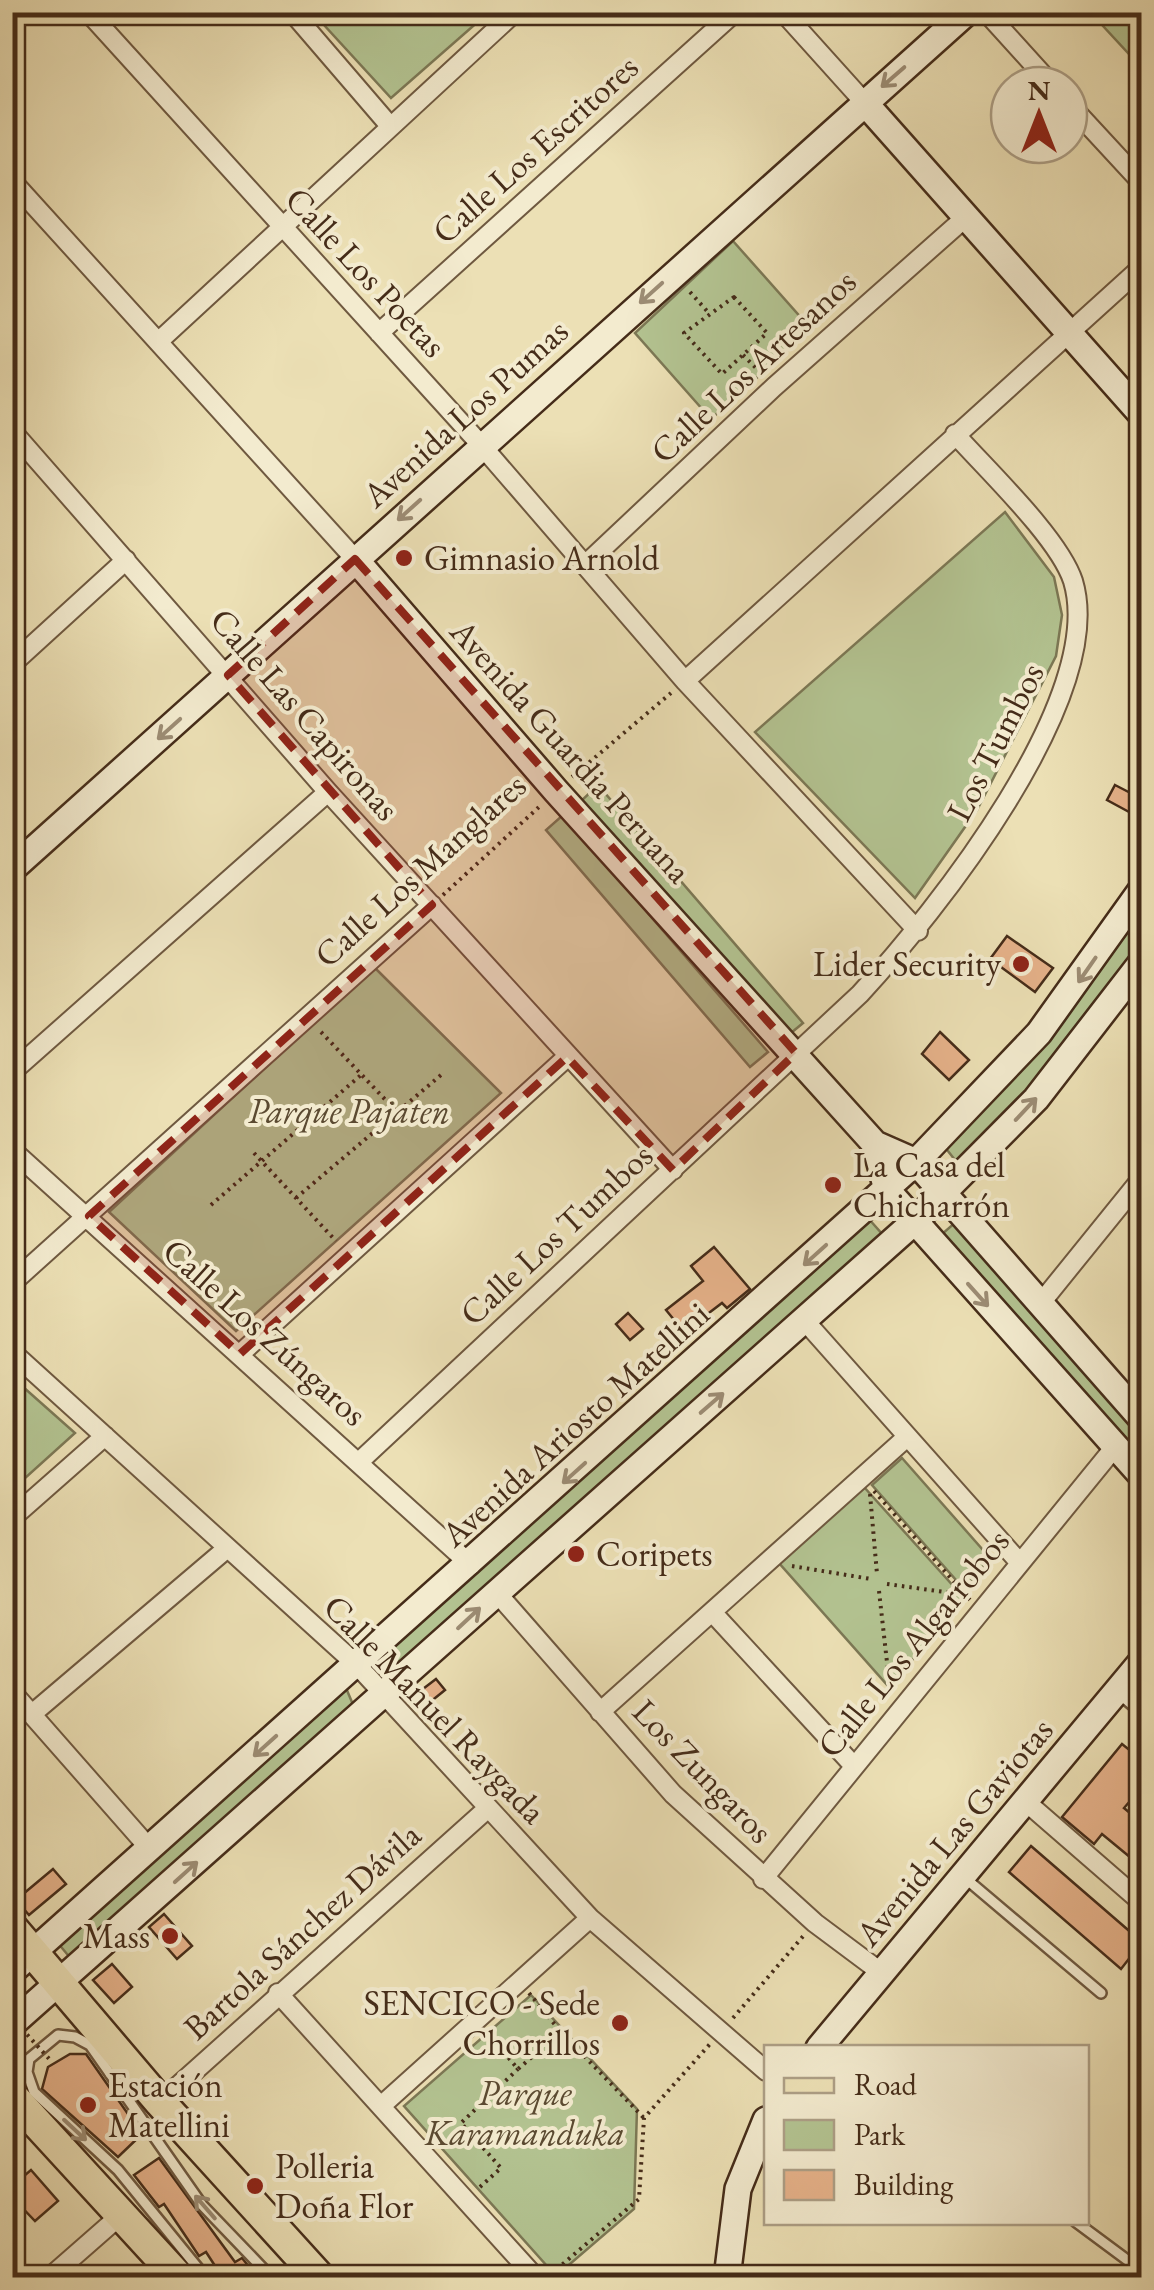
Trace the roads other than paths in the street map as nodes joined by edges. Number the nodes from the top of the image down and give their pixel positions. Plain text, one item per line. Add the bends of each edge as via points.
1 (88, 12) edge
2 (292, 12) edge
3 (515, 12) edge
4 (735, 12) edge
5 (783, 12) edge
6 (967, 12) edge
7 (986, 12) edge
8 (1034, 65) edge
9 (864, 102) junction
10 (390, 126) junction
11 (1089, 126) edge
12 (1142, 184) edge
13 (15, 188) edge
14 (966, 217) junction
15 (279, 226) junction
16 (1142, 267) edge
17 (378, 334) junction
18 (1070, 334) junction
19 (158, 342) junction
20 (1142, 415) edge
21 (12, 431) edge
22 (955, 434) junction
23 (482, 446) junction
24 (355, 558) junction
25 (126, 560) junction
26 (586, 565) junction
27 (13, 662) edge
28 (228, 676) junction
29 (685, 682) junction
30 (328, 792) junction
31 (12, 869) edge
32 (1142, 889) edge
33 (432, 905) junction
34 (918, 931) junction
35 (1142, 962) edge
36 (796, 1052) junction
37 (567, 1056) junction
38 (12, 1072) edge
39 (875, 1144) junction
40 (12, 1150) edge
41 (916, 1162) junction
42 (673, 1170) junction
43 (887, 1190) junction
44 (1137, 1192) edge
45 (943, 1193) junction
46 (89, 1216) junction
47 (913, 1223) junction
48 (12, 1283) edge
49 (1040, 1304) junction
50 (805, 1321) junction
51 (12, 1352) edge
52 (240, 1354) junction
53 (1142, 1419) edge
54 (104, 1436) junction
55 (907, 1436) junction
56 (1114, 1448) junction
57 (360, 1461) junction
58 (1142, 1476) edge
59 (12, 1518) edge
60 (225, 1550) junction
61 (1020, 1563) junction
62 (471, 1565) junction
63 (496, 1593) junction
64 (712, 1612) junction
65 (1142, 1661) edge
66 (357, 1665) junction
67 (12, 1692) edge
68 (1116, 1692) junction
69 (385, 1696) junction
70 (600, 1712) junction
71 (1142, 1713) edge
72 (32, 1714) junction
73 (854, 1766) junction
74 (1025, 1802) junction
75 (487, 1809) junction
76 (150, 1850) junction
77 (963, 1876) junction
78 (764, 1879) junction
79 (1139, 1900) dead end
80 (590, 1918) junction
81 (12, 1928) edge
82 (23, 1962) edge
83 (882, 1972) junction
84 (60, 1983) junction
85 (278, 1993) junction
86 (1101, 1993) dead end
87 (12, 2021) edge
88 (822, 2045) edge
89 (764, 2068) edge
90 (12, 2096) edge
91 (160, 2102) junction
92 (381, 2106) junction
93 (764, 2125) edge
94 (122, 2214) junction
95 (1080, 2225) edge
96 (1142, 2271) edge
97 (543, 2276) edge
98 (49, 2278) edge
99 (178, 2278) edge
100 (206, 2278) edge
101 (272, 2278) edge
102 (320, 2278) edge
103 (727, 2278) edge

1 - 15 street, Calle Los Poetas
2 - 10 street
3 - 10 street
4 - 17 street, Calle Los Escritores
5 - 9 street
6 -> 9 street, Avenida Los Pumas
7 - 8 street
9 - 14 street
9 -> 23 street, Avenida Los Pumas
10 - 15 street
11 - 12 street
13 - 19 street, Avenida Guardia Peruana
14 - 18 street
14 - 26 street, Calle Los Artesanos
15 - 17 street, Calle Los Poetas
15 - 19 street
16 - 18 street
17 - 23 street, Calle Los Poetas
18 - 20 street
18 - 22 street
19 - 24 street, Avenida Guardia Peruana
21 - 25 street, Calle Las Capironas
22 - 29 street
22 - 34 street, Los Tumbos via 1066,566 1075,592 1076,638 1064,688 1030,755 983,839
23 -> 24 street, Avenida Los Pumas
23 - 26 street, Calle Los Poetas
24 - 28 street, Avenida Los Pumas
24 - 36 street, Avenida Guardia Peruana via 556,791
25 - 27 street
25 - 28 street, Calle Las Capironas
26 - 29 street, Calle Los Poetas
28 - 30 street, Calle Las Capironas
28 -> 31 street, Avenida Los Pumas
29 - 34 street, Calle Los Poetas
30 - 33 street, Calle Las Capironas
30 - 38 street
32 -> 41 street, Avenida Ariosto Matellini via 1039,1034
33 - 37 street, Calle Las Capironas
33 - 46 street, Calle Los Manglares
34 - 36 street, Los Tumbos
45 -> 35 street, Avenida Ariosto Matellini via 1036,1099
36 - 39 street, Avenida Guardia Peruana
36 - 42 street, Calle Los Tumbos
37 - 42 street, Calle Las Capironas
37 - 52 street
39 - 41 street, Avenida Guardia Peruana
39 - 43 street, Avenida Guardia Peruana
40 - 46 street, Calle Los Zúngaros
41 - 43 street, Avenida Ariosto Matellini
41 - 45 street, Avenida Guardia Peruana
42 - 57 street, Calle Los Tumbos
43 - 47 street, Avenida Guardia Peruana
43 -> 62 street, Avenida Ariosto Matellini
44 - 49 street
45 - 47 street, Avenida Ariosto Matellini
45 - 49 street, Avenida Guardia Peruana
46 - 48 street, Calle Los Manglares
46 - 52 street, Calle Los Zúngaros
47 - 50 street, Avenida Ariosto Matellini
47 -> 56 street, Avenida Guardia Peruana
49 - 53 street, Avenida Guardia Peruana
50 - 55 street
63 -> 50 street, Avenida Ariosto Matellini
51 - 54 street, Calle Manuel Raygada
52 - 57 street, Calle Los Zúngaros
54 - 59 street
54 - 60 street, Calle Manuel Raygada
55 - 61 street
55 - 64 street
56 - 58 street, Avenida Guardia Peruana
56 - 61 street, Calle Los Algarrobos
57 - 62 street, Calle Los Zúngaros
60 - 66 street, Calle Manuel Raygada
60 - 72 street
61 - 73 street, Calle Los Algarrobos
62 - 66 street, Avenida Ariosto Matellini
69 -> 63 street, Avenida Ariosto Matellini
63 - 70 street, Los Zungaros
64 - 70 street
64 - 73 street
65 - 68 street, Avenida Las Gaviotas
66 - 69 street, Calle Manuel Raygada
66 -> 76 street, Avenida Ariosto Matellini
67 - 72 street
68 - 71 lane
68 - 74 street, Avenida Las Gaviotas
69 - 75 street, Calle Manuel Raygada
84 -> 69 street, Avenida Ariosto Matellini
70 - 78 street, Los Zungaros via 673,1794
72 - 76 street
73 - 78 street, Calle Los Algarrobos
74 - 77 street, Avenida Las Gaviotas
74 - 79 street
75 - 80 street, Calle Manuel Raygada
75 - 85 street, Bartola Sánchez Dávila
76 - 82 street, Avenida Ariosto Matellini
77 - 83 street, Avenida Las Gaviotas
77 - 86 lane
78 - 83 street, Los Zungaros
80 - 89 street, Calle Manuel Raygada
80 - 92 street
81 - 82 main road
82 - 84 main road
83 - 88 street, Avenida Las Gaviotas
84 - 87 street, Avenida Ariosto Matellini
84 - 91 main road
85 - 91 street, Bartola Sánchez Dávila
85 - 92 street
90 - 94 main road
91 - 102 main road
92 - 97 street
93 - 103 street via 738,2189
94 - 98 street
94 - 99 main road
95 - 96 lane
101 -> 100 lane via 202,2205 90,2046 58,2035 30,2058 30,2085 118,2170

